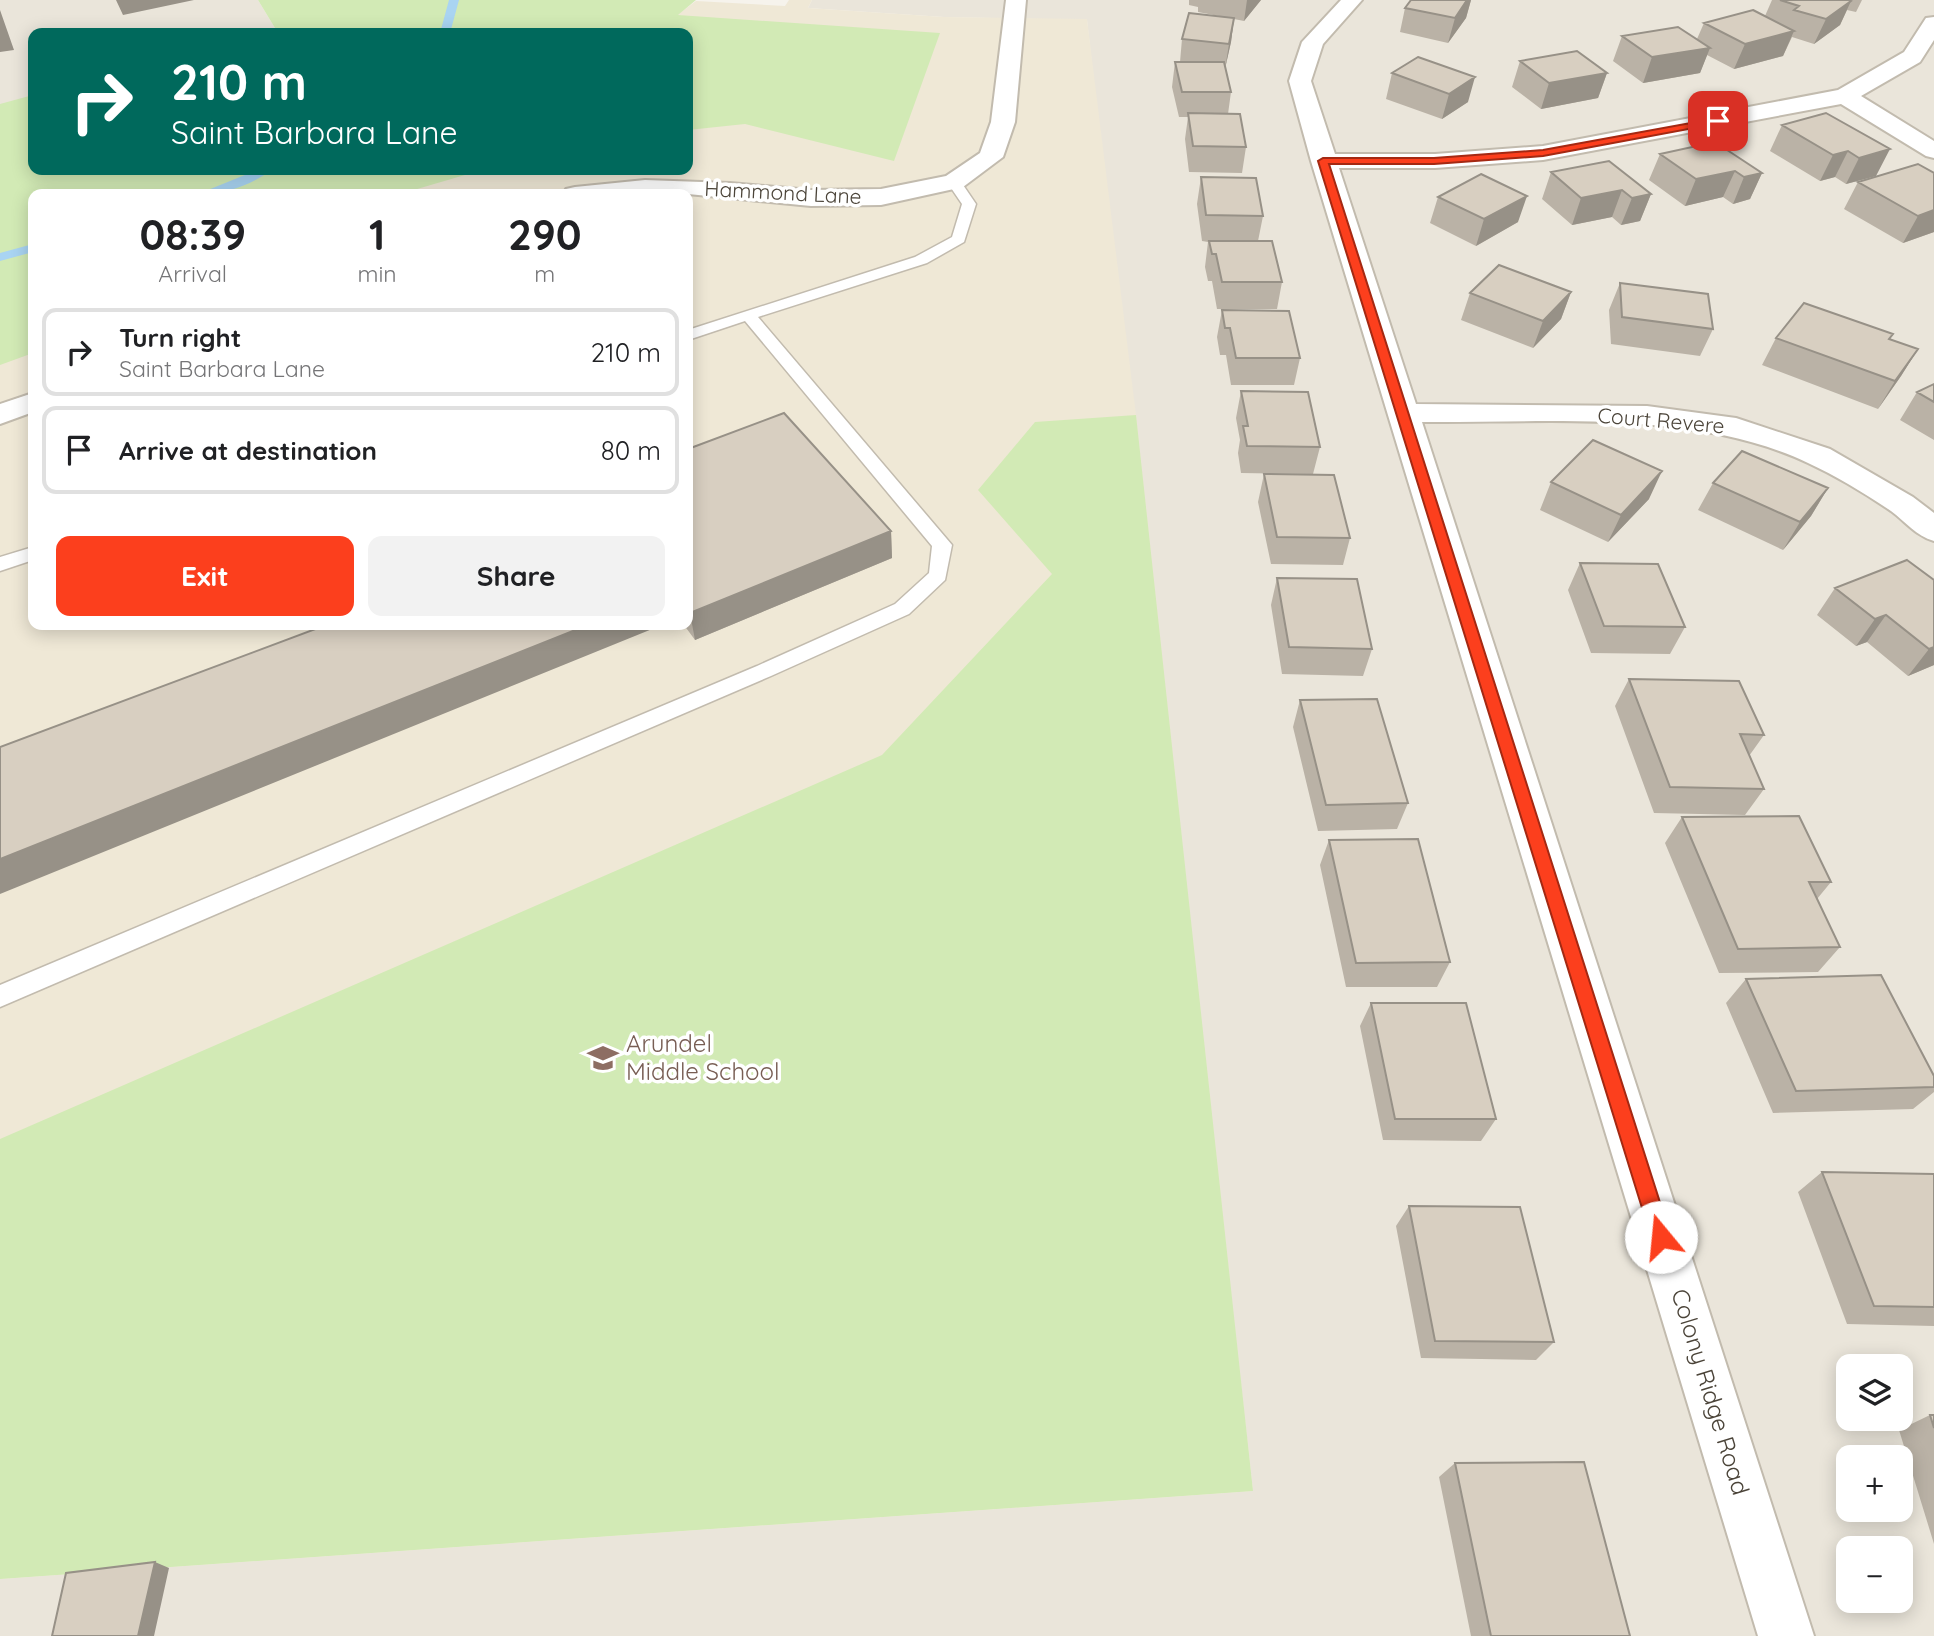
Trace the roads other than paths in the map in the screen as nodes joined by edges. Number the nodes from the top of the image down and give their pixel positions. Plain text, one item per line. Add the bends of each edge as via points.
1 (1016, 0) edge
2 (1352, 0) edge
3 (1933, 0) edge
4 (1934, 23) edge
5 (1845, 96) junction
6 (1934, 151) edge
7 (1323, 161) junction
8 (954, 182) junction
9 (625, 189) edge
10 (748, 315) junction
11 (693, 333) edge
12 (28, 404) edge
13 (1403, 414) junction
14 (0, 415) edge
15 (1934, 530) edge
16 (28, 555) edge
17 (0, 564) edge
18 (0, 996) edge
19 (1786, 1636) edge

1 - 8 street, Hammond Lane via 1003,122 991,157
2 - 7 street, Colony Ridge Road via 1313,42 1300,81
3 - 4 street
4 - 5 street via 1912,57
5 - 6 street
5 - 7 street via 1543,153 1434,161
7 - 13 street, Colony Ridge Road
8 - 9 street, Hammond Lane via 881,197
8 - 10 lane via 969,205 960,239 921,260
10 - 11 lane
10 - 18 lane via 942,545 938,575 902,609
12 - 14 street
13 - 15 street, Court Revere via 1647,415 1736,427 1819,456 1902,504
13 - 19 street, Colony Ridge Road
16 - 17 lane

